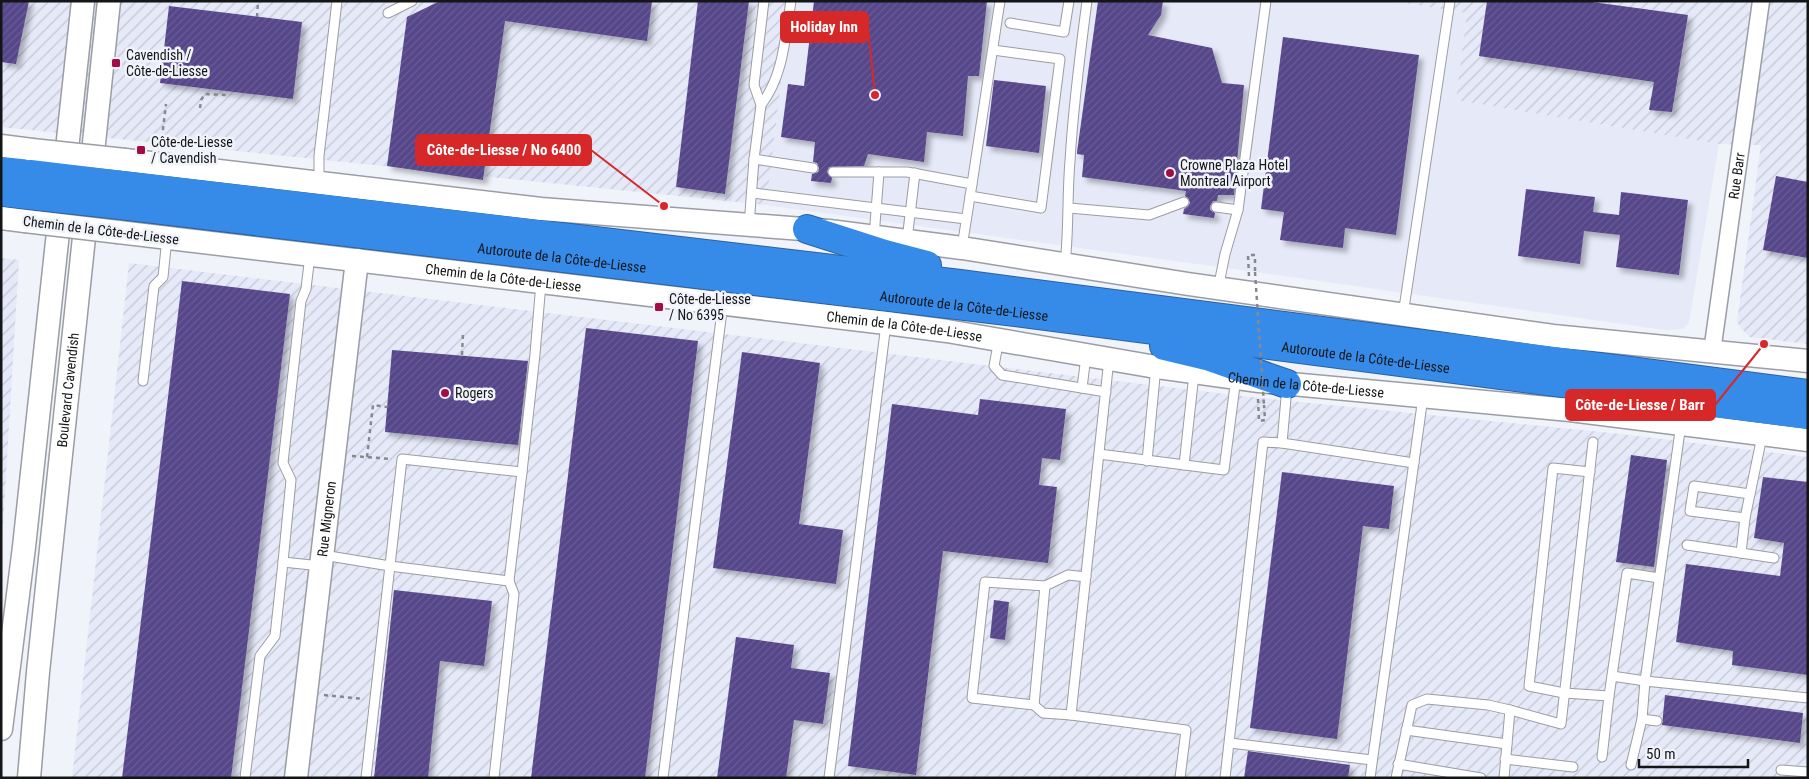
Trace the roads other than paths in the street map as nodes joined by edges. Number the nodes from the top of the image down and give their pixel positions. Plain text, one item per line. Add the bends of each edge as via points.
1 (82, 1) edge
2 (109, 1) edge
3 (337, 1) edge
4 (412, 1) edge
5 (764, 1) edge
6 (791, 1) edge
7 (1000, 1) edge
8 (1069, 1) edge
9 (1087, 1) edge
10 (1266, 1) edge
11 (1450, 1) edge
12 (1761, 1) edge
13 (388, 13) dead end
14 (1010, 23) dead end
15 (994, 50) junction
16 (761, 105) junction
17 (1, 146) edge
18 (754, 159) junction
19 (813, 168) dead end
20 (1, 171) edge
21 (833, 172) dead end
22 (879, 172) junction
23 (915, 173) junction
24 (122, 183) junction
25 (319, 183) junction
26 (972, 184) junction
27 (29, 185) junction
28 (1, 192) edge
29 (752, 193) junction
30 (970, 196) junction
31 (1184, 202) dead end
32 (1216, 207) dead end
33 (876, 208) junction
34 (1069, 208) junction
35 (1238, 210) junction
36 (910, 212) junction
37 (1, 218) edge
38 (966, 219) junction
39 (749, 226) junction
40 (807, 228) junction
41 (874, 236) junction
42 (167, 238) junction
43 (907, 240) junction
44 (962, 248) junction
45 (310, 255) junction
46 (357, 260) junction
47 (1065, 264) junction
48 (541, 281) junction
49 (1218, 289) junction
50 (1052, 296) junction
51 (723, 303) junction
52 (1031, 314) junction
53 (1403, 315) junction
54 (886, 322) junction
55 (999, 340) junction
56 (1712, 352) junction
57 (1086, 355) junction
58 (1110, 359) junction
59 (1808, 360) edge
60 (1156, 366) junction
61 (1194, 372) junction
62 (1236, 378) junction
63 (143, 381) dead end
64 (1287, 384) junction
65 (1808, 384) edge
66 (1082, 388) junction
67 (1760, 388) junction
68 (1106, 392) junction
69 (1808, 394) edge
70 (1424, 397) junction
71 (1808, 415) edge
72 (1681, 424) junction
73 (1760, 434) junction
74 (1808, 440) edge
75 (1593, 442) dead end
76 (1282, 443) junction
77 (1099, 454) junction
78 (1147, 460) junction
79 (1414, 463) junction
80 (1184, 465) junction
81 (522, 472) junction
82 (1590, 472) junction
83 (1750, 494) junction
84 (1745, 518) junction
85 (1687, 545) dead end
86 (1741, 553) junction
87 (1774, 558) dead end
88 (322, 560) junction
89 (283, 562) junction
90 (390, 566) junction
91 (1086, 577) junction
92 (1659, 578) junction
93 (509, 581) junction
94 (1045, 586) junction
95 (6, 647) edge
96 (1612, 676) junction
97 (1644, 682) junction
98 (1564, 693) junction
99 (1610, 696) junction
100 (1808, 698) edge
101 (1034, 706) junction
102 (1510, 710) junction
103 (2, 715) edge
104 (1071, 715) junction
105 (1642, 719) junction
106 (1657, 721) dead end
107 (1406, 730) junction
108 (1230, 742) junction
109 (1507, 744) junction
110 (1602, 757) dead end
111 (1506, 758) junction
112 (1372, 760) junction
113 (1398, 764) junction
114 (1631, 765) dead end
115 (1573, 766) dead end
116 (1781, 770) dead end
117 (1808, 772) edge
118 (29, 778) edge
119 (245, 778) edge
120 (296, 778) edge
121 (366, 778) edge
122 (494, 778) edge
123 (663, 778) edge
124 (829, 778) edge
125 (1180, 778) edge
126 (1225, 778) edge
127 (1370, 778) edge
128 (1396, 778) edge
129 (1481, 778) edge
130 (1504, 778) edge

1 - 95 main road, Boulevard Cavendish via 24,547
2 - 118 main road, Boulevard Cavendish
3 - 25 lane via 319,156
4 - 13 lane
5 - 16 lane via 754,85
6 - 16 lane via 783,55 771,92
7 - 15 lane
8 - 14 lane via 1064,32
9 - 34 lane via 1077,81
10 - 35 lane
11 - 53 lane
12 - 56 street, Rue Barr
15 - 26 lane
15 - 30 lane via 1060,59 1041,208
16 - 18 lane
17 - 27 main road, Chemin de la Côte-de-Liesse
18 - 19 lane
18 - 29 lane
20 - 27 highway, Chemin de la Côte-de-Liesse
21 - 22 lane
22 - 23 lane
22 - 33 lane
23 - 26 lane
23 - 36 lane
24 - 25 main road, Chemin de la Côte-de-Liesse
24 - 27 highway, Chemin de la Côte-de-Liesse, bridge
24 - 27 main road, Chemin de la Côte-de-Liesse, bridge
24 - 50 highway, Autoroute de la Côte-de-Liesse
24 - 52 highway, Autoroute de la Côte-de-Liesse
25 - 39 main road, Chemin de la Côte-de-Liesse via 541,209
26 - 30 lane
27 - 28 highway, Chemin de la Côte-de-Liesse
27 - 37 main road, Chemin de la Côte-de-Liesse
27 - 42 main road, Chemin de la Côte-de-Liesse, bridge via 118,232
29 - 33 lane
29 - 39 lane
30 - 38 lane
31 - 34 lane via 1149,215
32 - 35 lane
33 - 36 lane
33 - 41 lane
34 - 47 lane
35 - 49 lane
36 - 38 lane
36 - 43 lane
38 - 44 lane
39 - 40 main road, Chemin de la Côte-de-Liesse
40 - 41 main road, Chemin de la Côte-de-Liesse
40 - 50 highway via 885,254
41 - 43 main road, Chemin de la Côte-de-Liesse
42 - 45 main road, Chemin de la Côte-de-Liesse
42 - 63 lane via 163,277 154,286
43 - 44 main road, Chemin de la Côte-de-Liesse
44 - 47 main road, Chemin de la Côte-de-Liesse
45 - 46 main road, Chemin de la Côte-de-Liesse
45 - 89 lane via 306,290 301,301 283,463 291,480
46 - 48 main road, Chemin de la Côte-de-Liesse
46 - 88 main road, Rue Migneron
47 - 49 main road, Chemin de la Côte-de-Liesse
48 - 51 main road, Chemin de la Côte-de-Liesse
48 - 81 lane
49 - 53 main road, Chemin de la Côte-de-Liesse
50 - 67 highway, Autoroute de la Côte-de-Liesse
51 - 54 main road, Chemin de la Côte-de-Liesse
51 - 123 lane
52 - 64 highway via 1210,357
52 - 71 highway, Autoroute de la Côte-de-Liesse
53 - 56 main road, Chemin de la Côte-de-Liesse via 1553,336
54 - 55 main road, Chemin de la Côte-de-Liesse
54 - 124 lane
55 - 57 main road, Chemin de la Côte-de-Liesse
55 - 66 lane via 994,366 1002,375
56 - 59 main road, Chemin de la Côte-de-Liesse
57 - 58 main road, Chemin de la Côte-de-Liesse
57 - 66 lane
58 - 60 main road, Chemin de la Côte-de-Liesse
58 - 68 lane
60 - 61 main road, Chemin de la Côte-de-Liesse
60 - 78 lane
61 - 62 main road, Chemin de la Côte-de-Liesse
61 - 80 lane
62 - 64 main road, Chemin de la Côte-de-Liesse
62 - 80 lane via 1224,470
64 - 70 main road, Chemin de la Côte-de-Liesse
64 - 76 lane
65 - 67 highway
66 - 68 lane
67 - 69 highway, Autoroute de la Côte-de-Liesse
68 - 77 lane
70 - 72 main road, Chemin de la Côte-de-Liesse
70 - 79 lane
72 - 73 main road, Chemin de la Côte-de-Liesse
72 - 92 lane
73 - 74 main road, Chemin de la Côte-de-Liesse
73 - 83 lane
75 - 82 lane
76 - 79 lane
76 - 108 lane via 1263,442
77 - 78 lane
77 - 91 lane
78 - 80 lane
79 - 112 lane
81 - 90 lane via 402,459
81 - 93 lane
82 - 98 lane
82 - 98 lane via 1553,468 1528,686
83 - 84 lane
83 - 84 lane via 1694,486 1690,511
84 - 86 lane
85 - 86 lane
86 - 87 lane
88 - 89 lane
88 - 90 lane
88 - 120 main road, Rue Migneron
89 - 119 lane via 274,636 260,656
90 - 93 lane
90 - 121 lane
91 - 94 lane via 1068,575
91 - 104 lane
92 - 96 lane via 1627,573
92 - 97 lane
93 - 122 lane via 514,594
94 - 101 lane
94 - 101 lane via 985,582 972,698
95 - 103 main road, Boulevard Cavendish
96 - 97 lane
96 - 99 lane
97 - 100 lane
97 - 105 lane
98 - 99 lane
98 - 102 lane via 1561,724
99 - 110 lane
101 - 104 lane via 1043,713
102 - 107 lane via 1427,699 1412,705
102 - 109 lane
104 - 125 lane via 1186,730
105 - 106 lane
105 - 114 lane
107 - 109 lane
107 - 113 lane
108 - 112 lane
108 - 126 lane
109 - 111 lane
111 - 115 lane
111 - 130 lane
112 - 127 lane
113 - 128 lane
113 - 129 lane
116 - 117 lane

